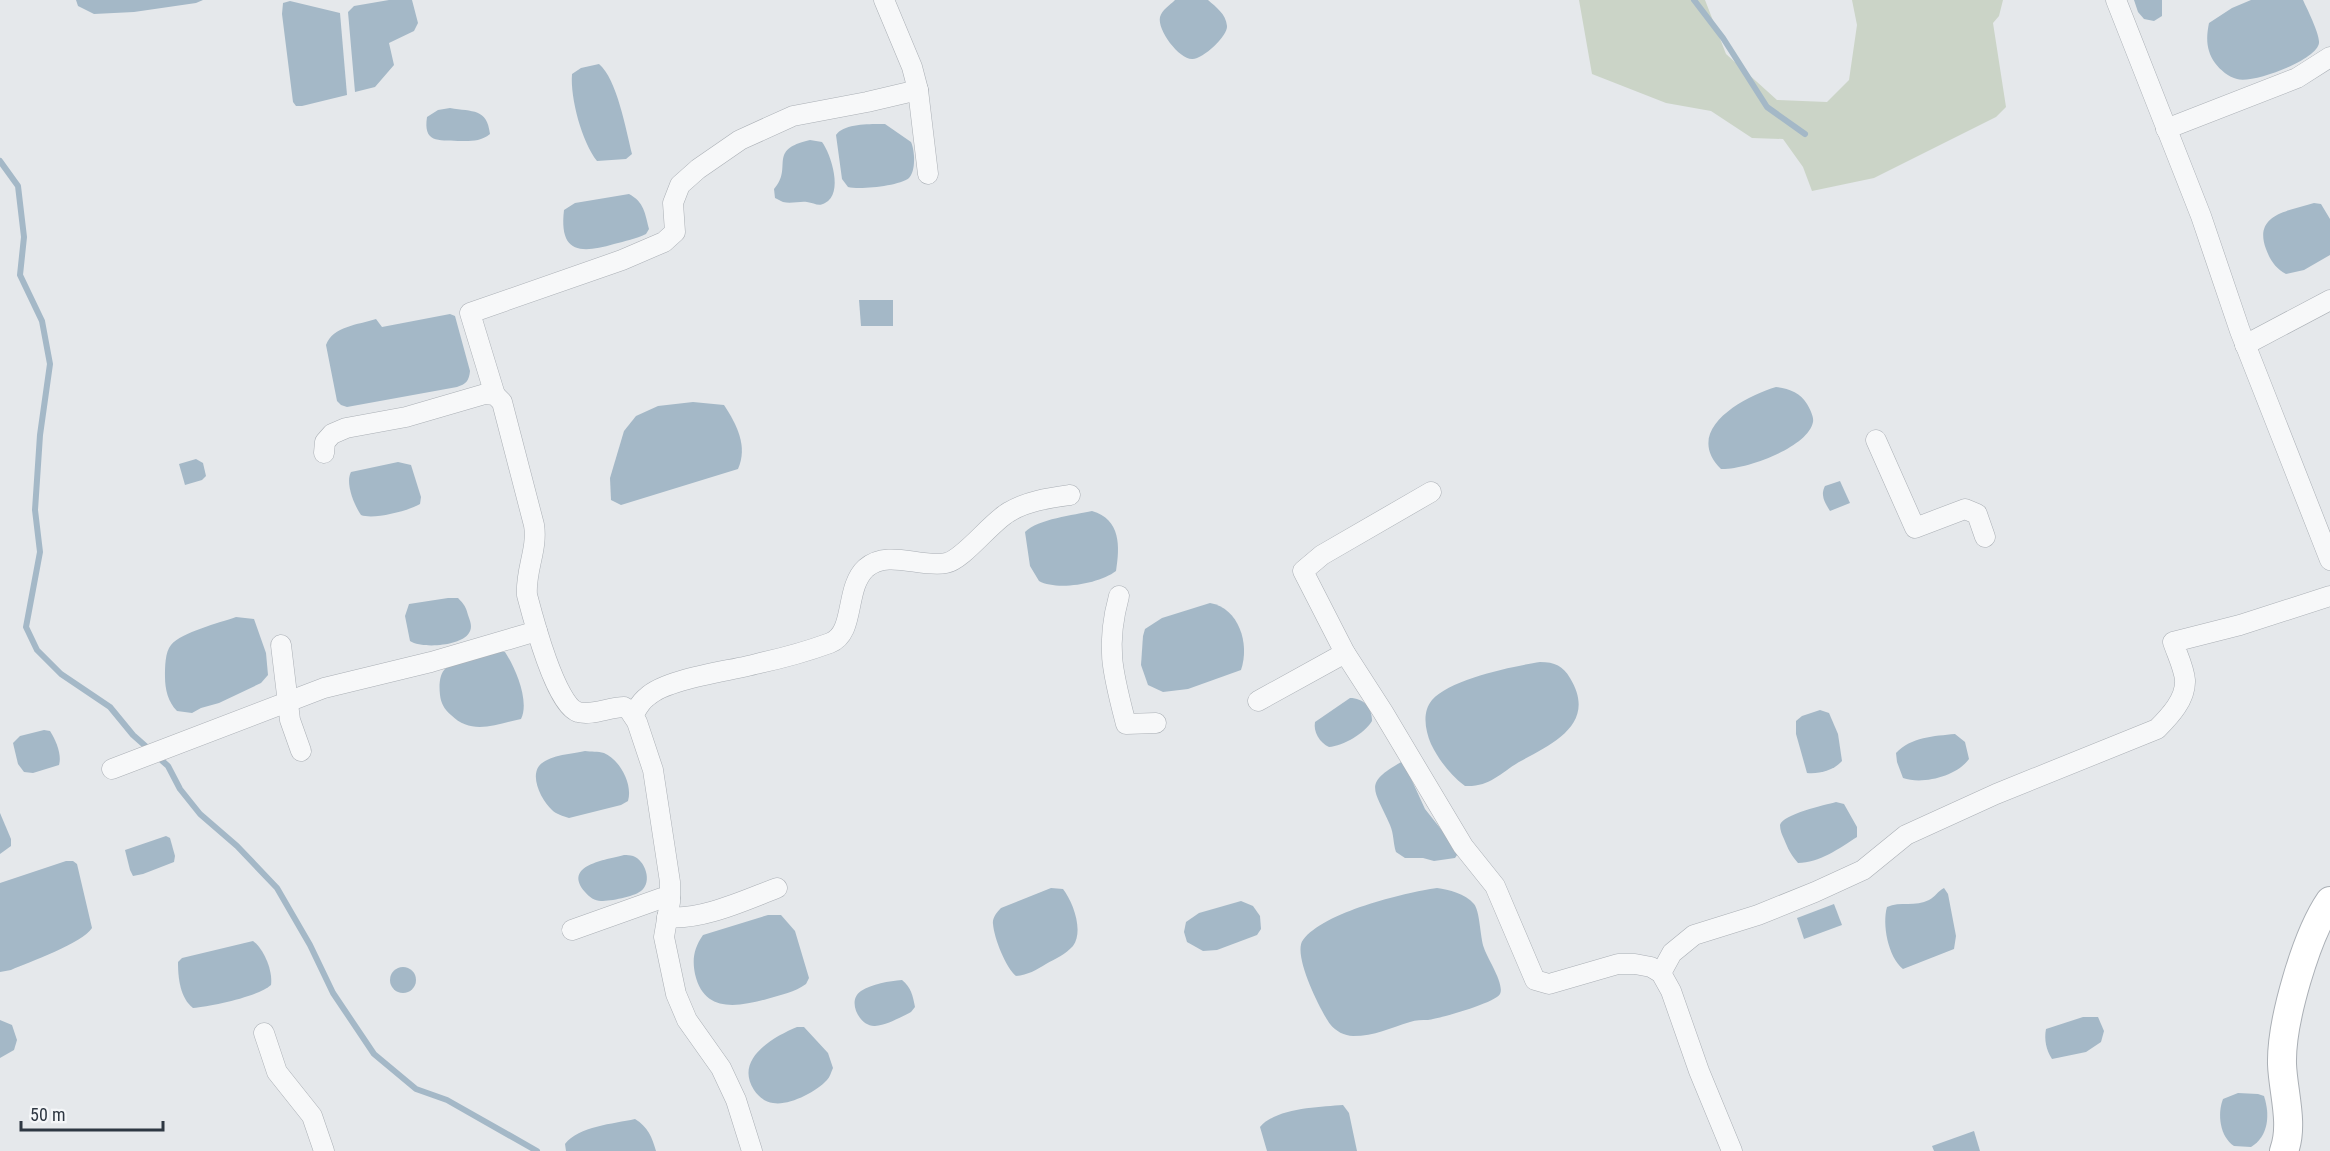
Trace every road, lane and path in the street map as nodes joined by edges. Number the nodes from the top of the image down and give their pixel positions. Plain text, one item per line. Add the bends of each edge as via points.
1 (884, 0) edge
2 (2116, 0) edge
3 (2330, 57) edge
4 (918, 90) junction
5 (2166, 129) junction
6 (928, 174) dead end
7 (2330, 300) edge
8 (2245, 345) junction
9 (495, 395) junction
10 (1876, 440) dead end
11 (324, 453) dead end
12 (1431, 492) dead end
13 (1070, 495) dead end
14 (1985, 537) dead end
15 (2330, 560) edge
16 (1119, 596) dead end
17 (2330, 596) edge
18 (537, 631) junction
19 (281, 645) dead end
20 (1345, 653) junction
21 (1258, 701) dead end
22 (287, 702) junction
23 (633, 715) junction
24 (1156, 723) dead end
25 (301, 751) dead end
26 (112, 769) dead end
27 (777, 888) dead end
28 (2330, 901) edge
29 (668, 907) junction
30 (572, 930) dead end
31 (1660, 973) junction
32 (264, 1033) dead end
33 (324, 1151) edge
34 (752, 1151) edge
35 (1732, 1151) edge
36 (2284, 1151) edge

1 - 4 street
2 - 5 street
3 - 5 street via 2297,78
4 - 6 street
4 - 9 street via 793,116 740,140 680,185 673,203 675,232 664,242 470,313
5 - 8 street
7 - 8 street
8 - 15 street
9 - 11 street via 485,394 406,417 346,428 332,434 325,442
9 - 18 street via 502,402 534,525 536,538 526,587
10 - 14 street via 1915,528 1965,509 1977,514
12 - 20 street via 1322,555 1303,571
13 - 23 street via 1040,499 1009,511 957,558 946,563 876,562 859,577 845,630 836,640 678,682 647,697
16 - 24 street via 1111,625 1112,671 1126,724
17 - 31 street via 2240,626 2173,642 2185,680 2180,700 2157,729 1906,835 1863,870 1815,892 1694,935 1672,954
18 - 22 street via 324,688
18 - 23 street via 555,682 568,705 579,713 624,708
19 - 22 street
20 - 21 street
20 - 31 street via 1463,846 1495,886 1535,980 1549,984 1618,964 1651,967
22 - 25 street
22 - 26 street
23 - 29 street via 653,770 666,844
27 - 29 street via 678,918
28 - 36 main road via 2308,949 2284,1024 2282,1062 2289,1134
29 - 30 street via 662,898
29 - 34 street via 664,937 676,994 687,1020 721,1068
31 - 35 street via 1671,991
32 - 33 street via 277,1072 312,1116

